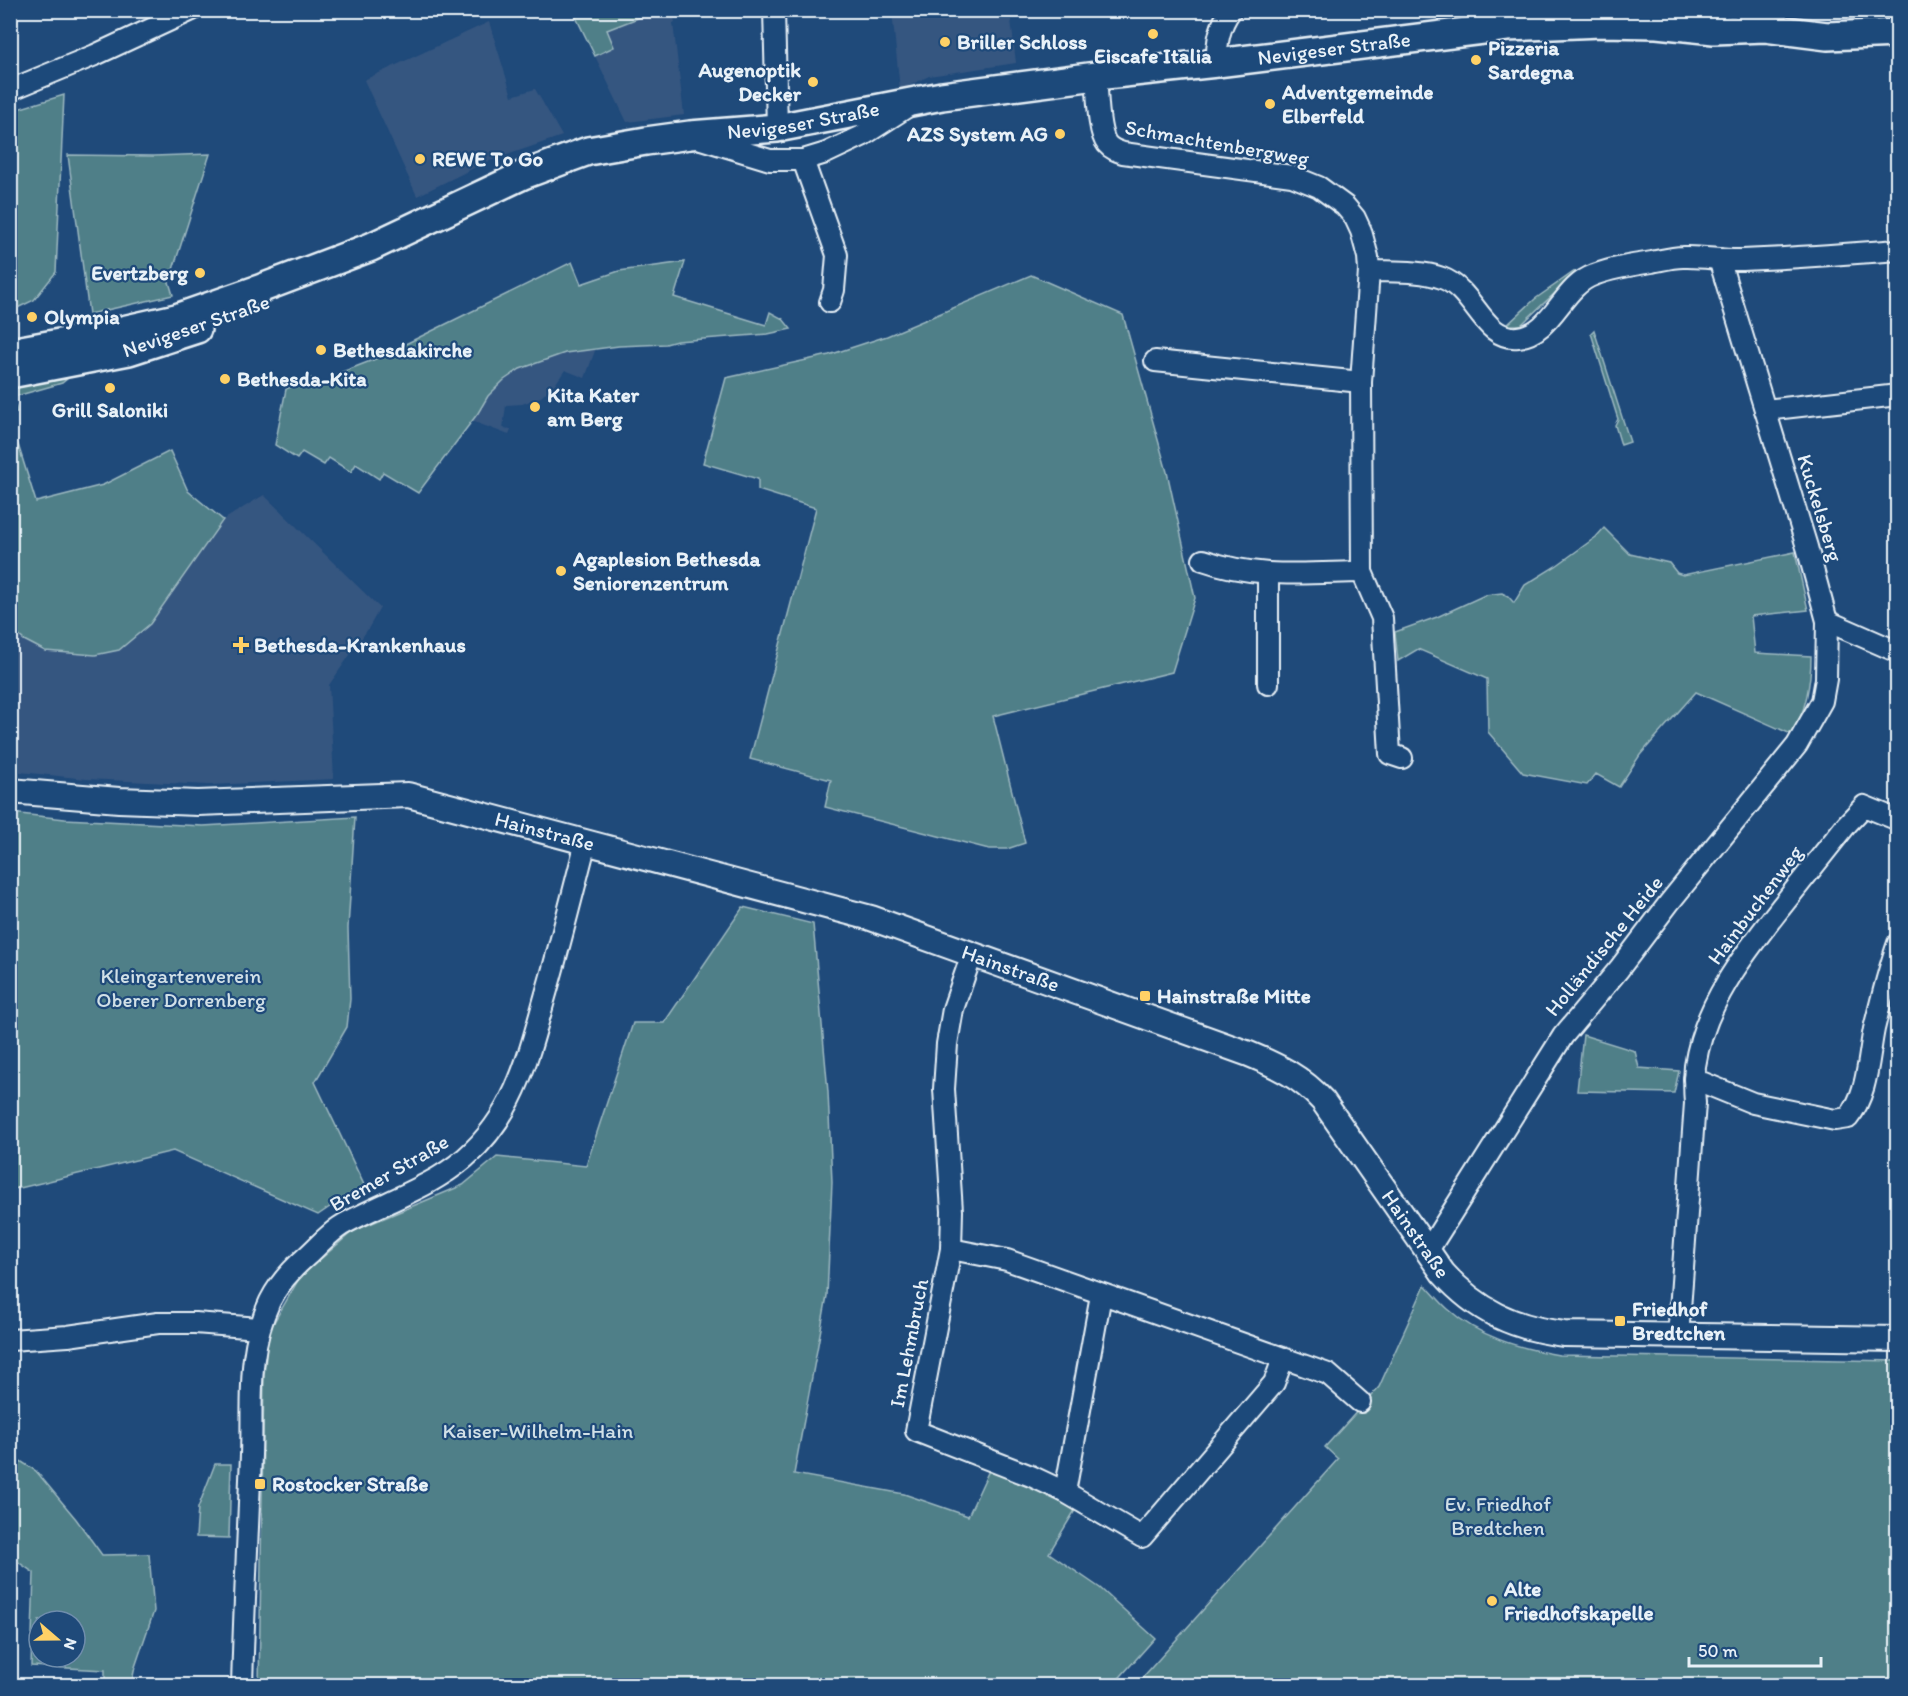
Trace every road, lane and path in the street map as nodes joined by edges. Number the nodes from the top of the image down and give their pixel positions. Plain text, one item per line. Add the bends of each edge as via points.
1 (192, 10) edge
2 (774, 10) edge
3 (1232, 10) edge
4 (1762, 19) edge
5 (1898, 33) edge
6 (1217, 63) junction
7 (1096, 76) junction
8 (10, 90) edge
9 (916, 101) junction
10 (777, 128) junction
11 (690, 135) junction
12 (803, 160) junction
13 (1898, 250) edge
14 (1719, 259) junction
15 (1369, 271) junction
16 (830, 302) dead end
17 (78, 351) junction
18 (10, 352) edge
19 (1155, 361) dead end
20 (10, 374) edge
21 (1361, 382) junction
22 (1898, 394) edge
23 (1765, 410) junction
24 (1203, 560) dead end
25 (1362, 572) junction
26 (1268, 574) junction
27 (1827, 621) junction
28 (1898, 652) edge
29 (1826, 679) joint
30 (1268, 684) dead end
31 (1402, 758) dead end
32 (10, 791) edge
33 (1898, 820) edge
34 (585, 842) junction
35 (1898, 943) edge
36 (972, 954) junction
37 (1694, 1079) junction
38 (951, 1249) junction
39 (1427, 1252) junction
40 (1101, 1295) junction
41 (259, 1328) junction
42 (1678, 1336) junction
43 (1898, 1339) edge
44 (10, 1340) edge
45 (1283, 1359) junction
46 (1360, 1402) dead end
47 (1065, 1492) junction
48 (242, 1686) edge

1 - 8 street
2 - 10 street
3 - 6 street via 1220,29
4 - 5 main road, Nevigeser Straße via 1827,36
4 - 6 main road, Nevigeser Straße via 1714,30 1601,23 1507,27
6 - 7 main road, Nevigeser Straße
7 - 9 main road, Nevigeser Straße
7 - 15 street, Schmachtenbergweg via 1102,134 1112,149 1308,181 1333,196 1355,218 1366,245
9 - 10 main road, Nevigeser Straße
9 - 12 street, Nevigeser Straße via 862,136
10 - 11 main road, Nevigeser Straße
11 - 12 street, Nevigeser Straße via 770,160
11 - 17 main road, Nevigeser Straße via 588,151 524,175 371,247
12 - 16 street, Nevigeser Straße via 837,255
13 - 14 street via 1739,261
14 - 15 street via 1682,257 1591,275 1543,324 1518,337 1494,331 1467,296 1442,278
14 - 23 street, Kuckelsberg
15 - 21 street, Schmachtenbergweg
17 - 18 main road, Nevigeser Straße
17 - 20 main road, Nevigeser Straße
19 - 21 street
21 - 25 street, Schmachtenbergweg
22 - 23 street
23 - 27 street, Kuckelsberg
24 - 26 street via 1228,569
25 - 26 street
25 - 31 street, Schmachtenbergweg via 1383,618 1390,754
26 - 30 street
27 - 28 street
27 - 29 street, Kuckelsberg
29 - 39 street, Holländische Heide via 1822,701 1797,745 1563,1036
32 - 34 street, Hainstraße via 198,803 408,795
33 - 37 street, Hainbuchenweg via 1864,806 1742,957 1709,1020
34 - 36 street, Hainstraße via 871,918
34 - 41 street, Bremer Straße via 530,1049 505,1113 464,1160 435,1179 342,1225 324,1240 290,1271 271,1299
35 - 37 street via 1874,1030 1862,1094 1848,1118 1835,1120 1753,1103
36 - 38 street, Im Lehmbruch via 953,1009 947,1044
36 - 39 street, Hainstraße via 1249,1053 1289,1071 1323,1101
37 - 42 street, Hainbuchenweg
38 - 40 street via 1007,1260
38 - 47 street, Im Lehmbruch via 916,1431 999,1461
39 - 42 street, Hainstraße via 1443,1273 1481,1307 1528,1329 1564,1334
40 - 45 street
40 - 47 street
41 - 44 street via 158,1323
41 - 48 street, Bremer Straße via 252,1367
42 - 43 street, Hainstraße
45 - 46 street via 1328,1374
45 - 47 street, Im Lehmbruch via 1274,1383 1142,1537

